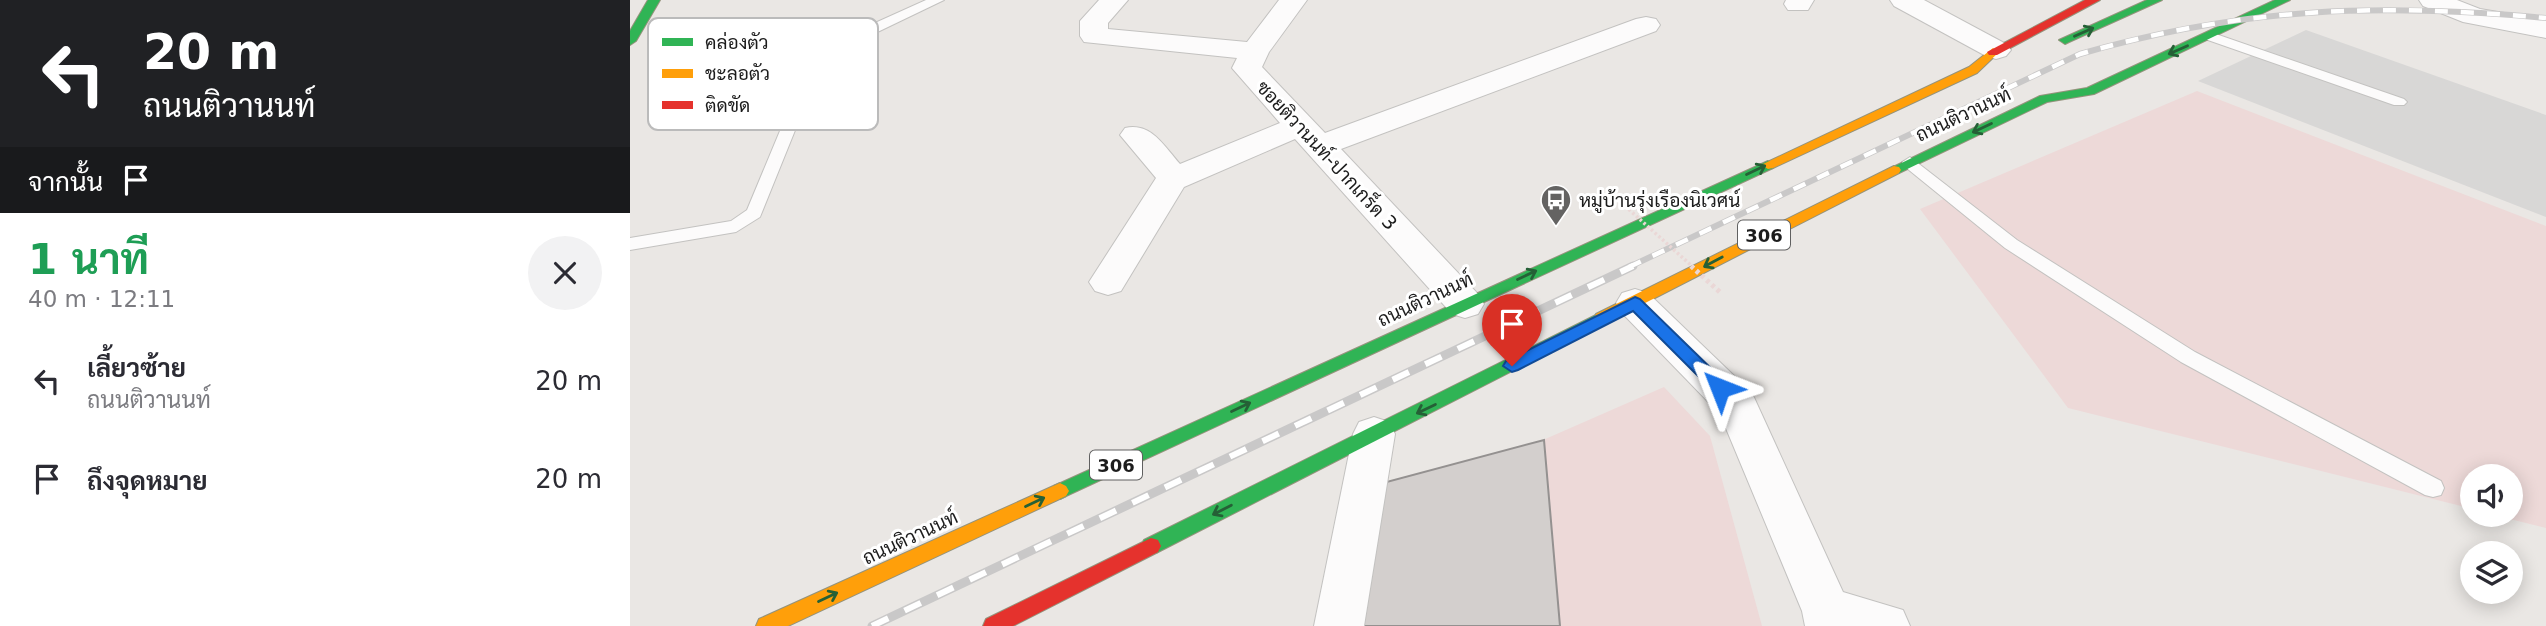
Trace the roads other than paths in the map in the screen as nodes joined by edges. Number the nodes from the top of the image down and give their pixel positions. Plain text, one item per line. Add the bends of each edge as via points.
1 (654, 0) edge
2 (937, 0) edge
3 (1114, 0) edge
4 (1293, 0) edge
5 (1904, 0) edge
6 (2094, 0) edge
7 (2156, 0) edge
8 (2284, 0) edge
9 (2433, 0) edge
10 (2449, 0) edge
11 (2546, 14) edge
12 (1646, 25) dead end
13 (878, 27) edge
14 (2546, 29) edge
15 (2210, 36) junction
16 (630, 41) edge
17 (2049, 47) dead end
18 (1996, 50) junction
19 (1255, 51) junction
20 (2025, 56) dead end
21 (1973, 70) junction
22 (2073, 76) dead end
23 (2044, 99) junction
24 (2399, 102) dead end
25 (788, 130) edge
26 (1136, 135) dead end
27 (1310, 136) junction
28 (1910, 162) junction
29 (1174, 178) junction
30 (630, 244) edge
31 (1108, 282) dead end
32 (1635, 303) junction
33 (1465, 304) junction
34 (1374, 434) junction
35 (2433, 488) dead end
36 (1828, 619) edge
37 (766, 626) edge
38 (993, 626) edge
39 (1339, 626) edge
40 (1885, 626) edge

1 - 16 main road
2 - 13 lane
3 - 19 street via 1094,21 1094,36
4 - 19 street, ซอยติวานนท์-ปากเกร็ด 3
5 - 18 street
6 - 18 main road, ถนนติวานนท์ / 306
17 -> 7 main road
8 - 15 main road, ถนนติวานนท์ / 306
9 - 14 street via 2473,16
10 - 11 street
12 - 27 street
15 -> 23 main road, ถนนติวานนท์ / 306 via 2090,91
15 - 24 lane
18 - 21 main road, ถนนติวานนท์ / 306
19 - 27 street, ซอยติวานนท์-ปากเกร็ด 3 via 1247,68
20 - 21 main road, 306
33 -> 21 main road, ถนนติวานนท์ / 306
22 - 23 main road, 306
23 -> 28 main road, ถนนติวานนท์ / 306
25 - 30 lane via 748,219 736,226
26 - 29 street
27 - 29 street
27 - 33 street, ซอยติวานนท์-ปากเกร็ด 3
28 -> 32 main road, ถนนติวานนท์ / 306
28 - 35 lane via 2011,244 2188,357
29 - 31 street
32 -> 34 main road, ถนนติวานนท์ / 306
32 - 36 street via 1737,405
37 -> 33 main road, ถนนติวานนท์ / 306
34 -> 38 main road, ถนนติวานนท์ / 306
34 - 39 street
36 - 40 street

